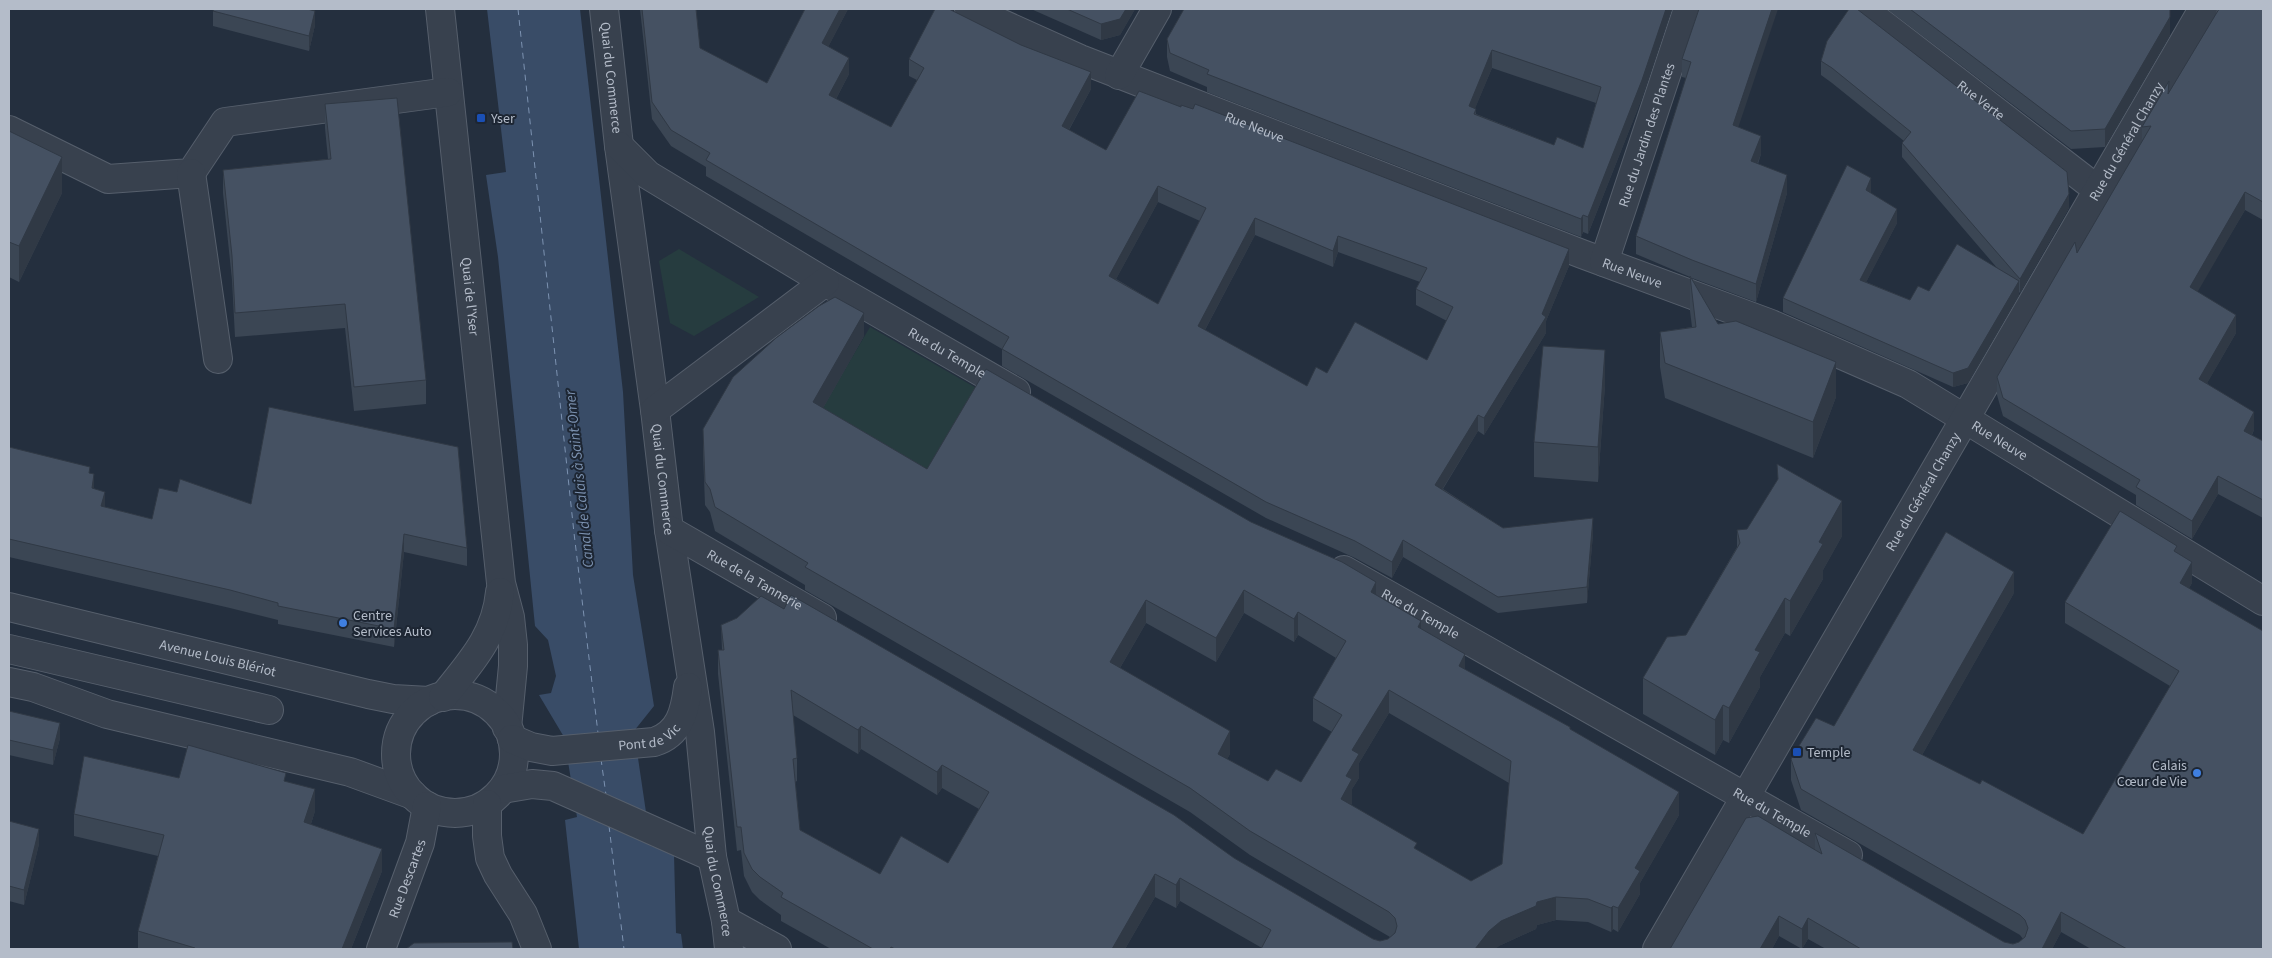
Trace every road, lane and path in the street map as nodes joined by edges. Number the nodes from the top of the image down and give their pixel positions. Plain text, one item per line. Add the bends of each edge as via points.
1 (440, 9) edge
2 (604, 9) edge
3 (968, 9) edge
4 (1157, 9) edge
5 (1688, 9) edge
6 (1863, 9) edge
7 (2200, 10) edge
8 (1119, 75) junction
9 (448, 92) junction
10 (9, 130) edge
11 (619, 146) junction
12 (191, 173) junction
13 (2098, 190) junction
14 (1604, 262) junction
15 (825, 282) junction
16 (218, 359) dead end
17 (1036, 404) edge
18 (656, 410) junction
19 (1964, 419) junction
20 (669, 530) junction
21 (1322, 560) edge
22 (501, 583) junction
23 (2263, 601) edge
24 (9, 607) edge
25 (846, 632) edge
26 (9, 649) edge
27 (690, 671) junction
28 (278, 672) junction
29 (9, 682) edge
30 (436, 699) junction
31 (270, 710) junction
32 (510, 734) junction
33 (261, 750) junction
34 (495, 796) junction
35 (1745, 796) junction
36 (420, 800) junction
37 (712, 857) junction
38 (1869, 867) edge
39 (726, 921) junction
40 (381, 949) edge
41 (537, 949) edge
42 (729, 949) edge
43 (777, 949) edge
44 (1657, 949) edge

1 - 9 street, Quai de l'Yser
2 - 11 street, Quai du Commerce
3 - 8 street, Rue Neuve
4 - 8 street
5 - 14 street, Rue du Jardin des Plantes
6 - 13 street, Rue Verte
7 - 13 street, Rue du Général Chanzy
8 - 14 street, Rue Neuve
9 - 12 street via 225,122
9 - 22 street, Quai de l'Yser
10 - 12 street via 108,179
11 - 15 street, Rue du Temple via 648,175
11 - 18 street, Quai du Commerce
12 - 16 street
13 - 19 street, Rue du Général Chanzy
14 - 19 street, Rue Neuve via 1771,324 1908,384
15 - 17 street, Rue du Temple
15 - 18 street
18 - 20 street, Quai du Commerce
19 - 23 street, Rue Neuve
19 - 35 street, Rue du Général Chanzy
20 - 25 street, Rue de la Tannerie
20 - 27 street, Quai du Commerce
21 - 35 street, Rue du Temple via 1349,572
22 - 30 street, Quai de l'Yser via 497,616 489,635
22 - 32 street, Quai de l'Yser via 513,645
24 - 28 street, Avenue Louis Blériot
26 - 31 street
27 - 32 street, Pont de Vic via 687,701 680,720 667,736 647,743 563,751 540,749
27 - 37 street, Quai du Commerce via 700,732
28 - 30 street, Avenue Louis Blériot via 393,699
28 - 31 street
29 - 33 street via 33,687 107,714
30 - 32 street via 457,696 477,700 495,712
30 - 36 street via 407,720 397,748 398,769 404,783
31 - 33 street
32 - 34 street via 514,761 510,775
33 - 36 street via 350,772
34 - 36 street via 461,813 447,813
34 - 37 street via 532,784 553,786
34 - 41 street via 487,836 490,858 523,914
35 - 38 street, Rue du Temple
35 - 44 street, Rue du Général Chanzy
36 - 40 street, Rue Descartes via 420,843
37 - 39 street, Quai du Commerce
39 - 42 street, Quai du Commerce
39 - 43 street

